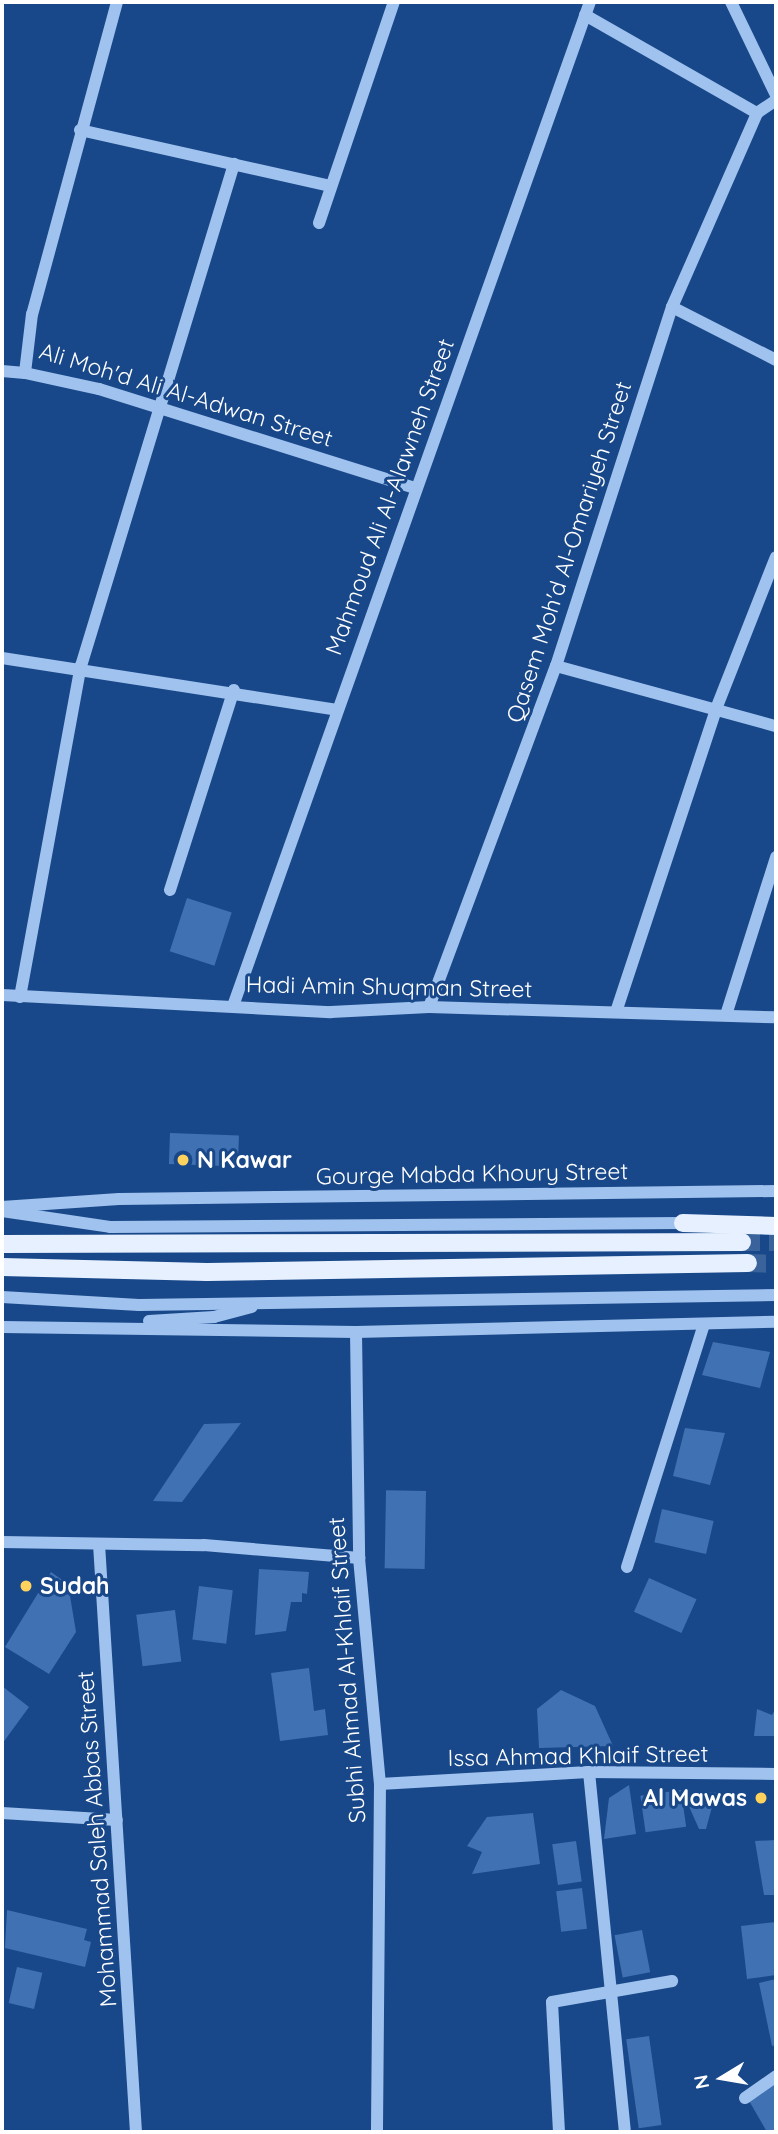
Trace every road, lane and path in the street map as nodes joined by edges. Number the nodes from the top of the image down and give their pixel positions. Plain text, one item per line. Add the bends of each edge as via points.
1 (117, 2) edge
2 (394, 2) edge
3 (590, 2) edge
4 (732, 2) edge
5 (585, 15) junction
6 (776, 98) edge
7 (757, 113) junction
8 (80, 130) junction
9 (234, 164) junction
10 (330, 186) junction
11 (319, 223) dead end
12 (672, 307) junction
13 (776, 360) edge
14 (2, 371) edge
15 (25, 373) junction
16 (161, 409) junction
17 (415, 488) junction
18 (776, 557) edge
19 (2, 658) edge
20 (81, 666) junction
21 (556, 666) junction
22 (234, 690) junction
23 (716, 709) junction
24 (337, 710) junction
25 (776, 726) edge
26 (776, 858) edge
27 (170, 890) dead end
28 (2, 995) edge
29 (20, 997) junction
30 (233, 1006) junction
31 (429, 1007) junction
32 (615, 1012) junction
33 (726, 1014) junction
34 (776, 1017) edge
35 (644, 1191) junction
36 (776, 1191) edge
37 (776, 1200) edge
38 (2, 1209) edge
39 (683, 1223) joint
40 (776, 1226) edge
41 (743, 1242) tunnel mouth
42 (2, 1244) edge
43 (748, 1263) tunnel mouth
44 (2, 1267) edge
45 (776, 1295) edge
46 (2, 1297) edge
47 (260, 1304) junction
48 (776, 1322) edge
49 (705, 1324) junction
50 (2, 1327) edge
51 (86, 1329) junction
52 (356, 1332) junction
53 (2, 1542) edge
54 (99, 1544) junction
55 (359, 1558) junction
56 (626, 1567) dead end
57 (589, 1772) junction
58 (776, 1774) edge
59 (380, 1784) junction
60 (2, 1813) edge
61 (117, 1820) junction
62 (672, 1982) dead end
63 (610, 1992) junction
64 (776, 2076) edge
65 (745, 2098) dead end
66 (136, 2132) edge
67 (377, 2132) edge
68 (559, 2132) edge
69 (625, 2132) edge

1 - 8 street, Ali Moh'd Ali Al-Adwan Street
2 - 10 street
3 - 5 street, Mahmoud Ali Al-Alawneh Street
4 - 6 street
5 - 7 street
5 - 17 street, Mahmoud Ali Al-Alawneh Street
6 - 7 street
7 - 12 street, Qasem Moh'd Al-Omariyeh Street
8 - 9 street
8 - 15 street, Ali Moh'd Ali Al-Adwan Street via 32,314
9 - 10 street
9 - 16 street
10 - 11 street
12 - 13 street
12 - 21 street, Qasem Moh'd Al-Omariyeh Street
14 - 15 street
15 - 16 street, Ali Moh'd Ali Al-Adwan Street
16 - 17 street, Ali Moh'd Ali Al-Adwan Street
16 - 20 street
17 - 24 street, Mahmoud Ali Al-Alawneh Street
18 - 23 street
19 - 20 street
20 - 22 street
20 - 29 street
21 - 23 street
21 - 31 street, Qasem Moh'd Al-Omariyeh Street
22 - 24 street
22 - 27 street
23 - 25 street
23 - 32 street
24 - 30 street, Mahmoud Ali Al-Alawneh Street
26 - 33 street
28 - 29 street, Hadi Amin Shuqman Street
29 - 30 street, Hadi Amin Shuqman Street
30 - 31 street, Hadi Amin Shuqman Street via 331,1012
31 - 32 street, Hadi Amin Shuqman Street
32 - 33 street, Hadi Amin Shuqman Street
33 - 34 street, Hadi Amin Shuqman Street
35 - 36 street, Gourge Mabda Khoury Street
35 - 37 street
35 - 38 street, Gourge Mabda Khoury Street via 119,1199
38 - 39 street via 110,1227
39 - 40 main road
41 - 42 main road
43 - 44 main road via 220,1272
45 - 47 street
46 - 47 street via 139,1305
47 - 51 street via 228,1315
48 - 49 street
49 - 52 street
49 - 56 street
50 - 51 street
51 - 52 street
52 - 55 street, Subhi Ahmad Al-Khlaif Street
53 - 54 street
54 - 55 street via 204,1545
54 - 61 street, Mohammad Saleh Abbas Street
55 - 59 street, Subhi Ahmad Al-Khlaif Street
57 - 58 street, Issa Ahmad Khlaif Street
57 - 59 street, Issa Ahmad Khlaif Street
57 - 63 street
59 - 67 street, Subhi Ahmad Al-Khlaif Street
60 - 61 street
61 - 66 street, Mohammad Saleh Abbas Street
62 - 63 street
63 - 68 street via 552,2002
63 - 69 street
64 - 65 street

